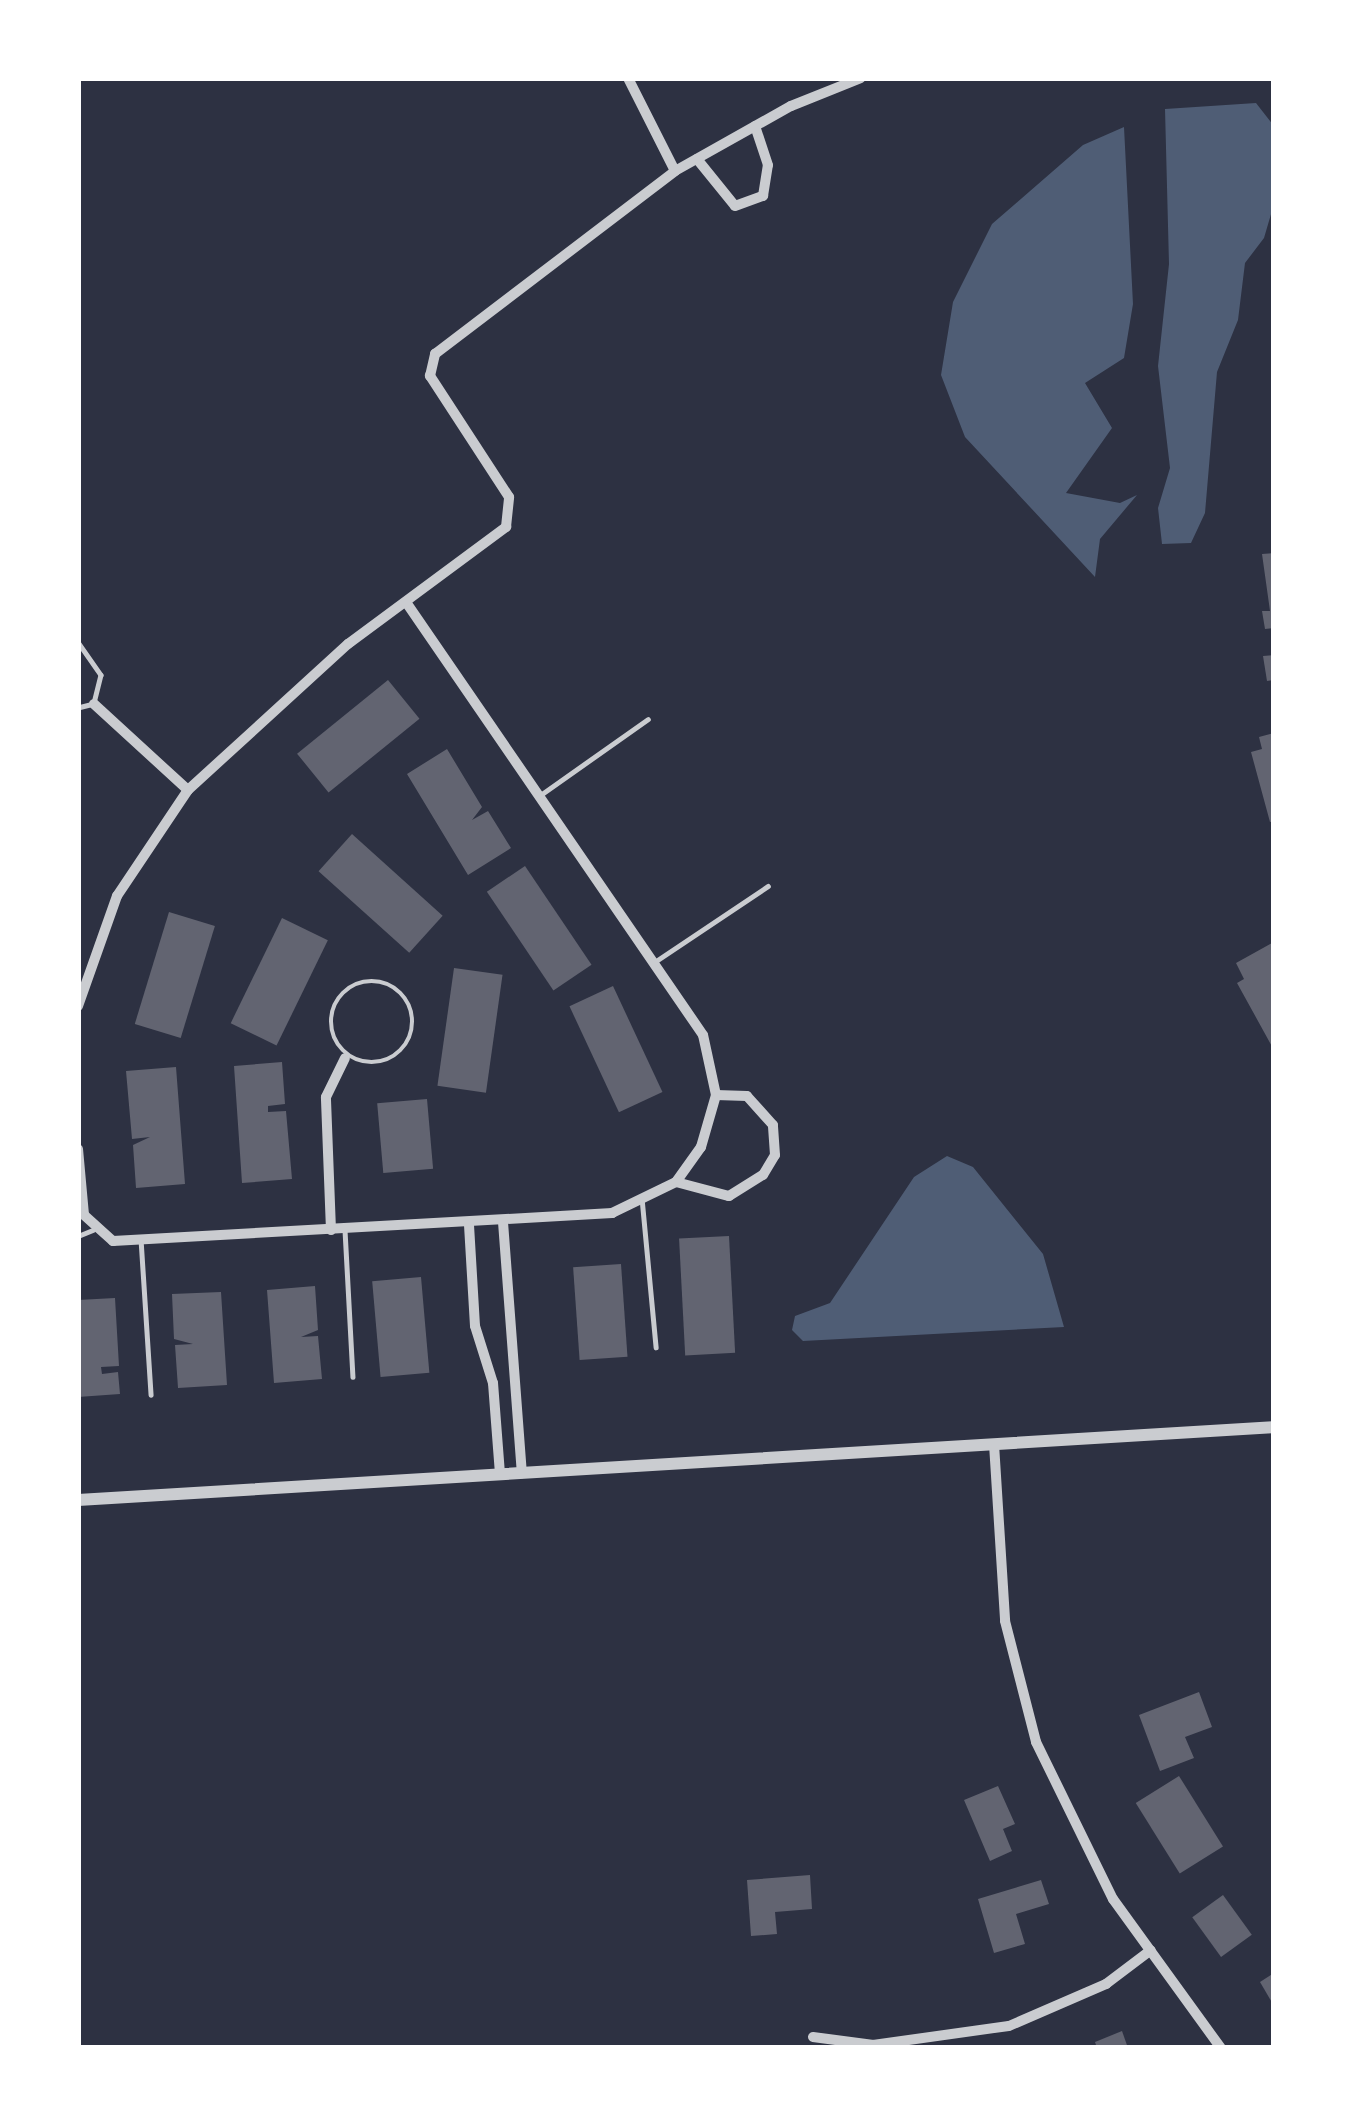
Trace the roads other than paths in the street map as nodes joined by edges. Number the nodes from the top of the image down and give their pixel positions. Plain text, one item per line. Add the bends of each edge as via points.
1 (628, 78) edge
2 (861, 78) edge
3 (755, 126) junction
4 (697, 159) junction
5 (675, 171) junction
6 (406, 602) junction
7 (78, 642) edge
8 (94, 704) junction
9 (78, 707) edge
10 (648, 718) dead end
11 (188, 790) junction
12 (539, 796) junction
13 (768, 886) dead end
14 (653, 962) junction
15 (78, 1006) edge
16 (345, 1058) junction
17 (716, 1095) junction
18 (78, 1149) edge
19 (676, 1182) junction
20 (642, 1198) junction
21 (503, 1222) junction
22 (469, 1225) junction
23 (98, 1227) junction
24 (338, 1230) junction
25 (78, 1236) edge
26 (141, 1239) junction
27 (656, 1347) dead end
28 (353, 1377) dead end
29 (151, 1395) dead end
30 (1274, 1427) edge
31 (994, 1444) junction
32 (522, 1474) junction
33 (500, 1475) junction
34 (78, 1500) edge
35 (1151, 1950) junction
36 (813, 2037) dead end
37 (1221, 2048) edge

1 - 5 street
2 - 3 street
3 - 4 street
3 - 4 street via 768,165 763,196 735,206
4 - 5 street
5 - 6 street via 435,354 430,376 509,497 508,512 506,527
6 - 11 street via 348,644
6 - 12 street
7 - 8 lane via 100,675
8 - 9 lane
8 - 11 street
10 - 12 lane
11 - 15 street via 117,896
12 - 14 street
13 - 14 lane
14 - 17 street via 703,1035
16 - 16 lane via 375,1063 394,1056 410,1023 405,991 381,978 364,981 337,1004 332,1043
16 - 24 street via 326,1097
17 - 19 street via 701,1147
17 - 19 street via 747,1096 773,1125 775,1155 763,1175 729,1196
18 - 23 street via 85,1215
19 - 20 street
20 - 21 street via 612,1214
20 - 27 lane
21 - 22 street
21 - 32 street
22 - 24 street
22 - 33 street via 475,1325 493,1383
23 - 25 lane
23 - 26 street via 113,1241
24 - 26 street
24 - 28 lane
26 - 29 lane
30 - 31 street
31 - 32 street
31 - 35 street via 1006,1621 1019,1688 1064,1808
32 - 33 street
33 - 34 street
35 - 36 street via 1106,1984 1009,2026 873,2045
35 - 37 street

